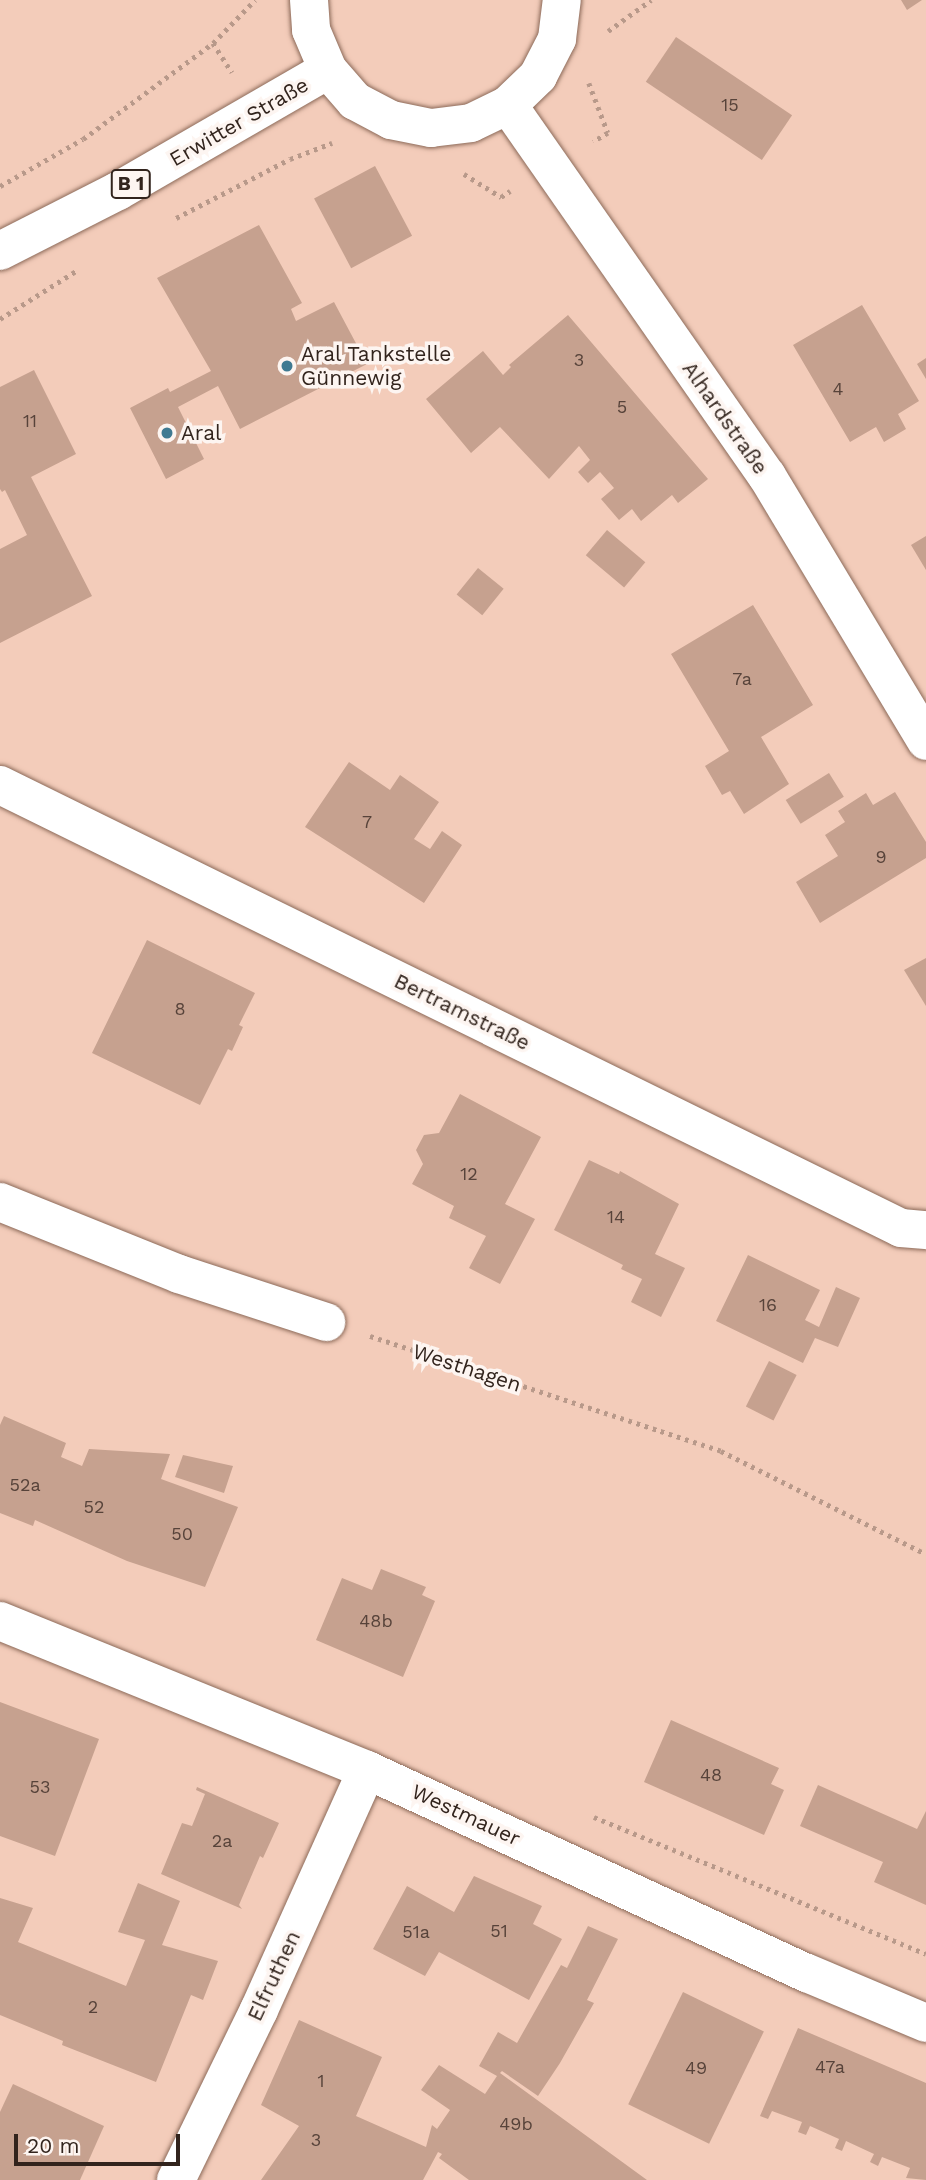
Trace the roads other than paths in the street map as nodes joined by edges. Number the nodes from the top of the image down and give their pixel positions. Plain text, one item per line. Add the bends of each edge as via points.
1 (309, 0) edge
2 (562, 0) edge
3 (328, 70) junction
4 (508, 105) junction
5 (0, 251) edge
6 (923, 730) edge
7 (0, 785) edge
8 (0, 1202) edge
9 (926, 1230) edge
10 (326, 1322) road end
11 (0, 1621) edge
12 (367, 1770) junction
13 (926, 2023) edge
14 (176, 2180) edge

1 - 3 main road via 311,30
2 - 4 main road via 557,39 538,76
3 - 4 main road via 355,101 391,120 417,126 471,123
3 - 5 main road, Erwitter Straße / B 1 via 118,191
4 - 6 main road, Alhardstraße via 767,476
7 - 9 main road, Bertramstraße via 901,1228
8 - 10 main road via 179,1273
11 - 12 main road, Westmauer
12 - 13 main road, Westmauer via 807,1973
12 - 14 main road, Elfruthen

